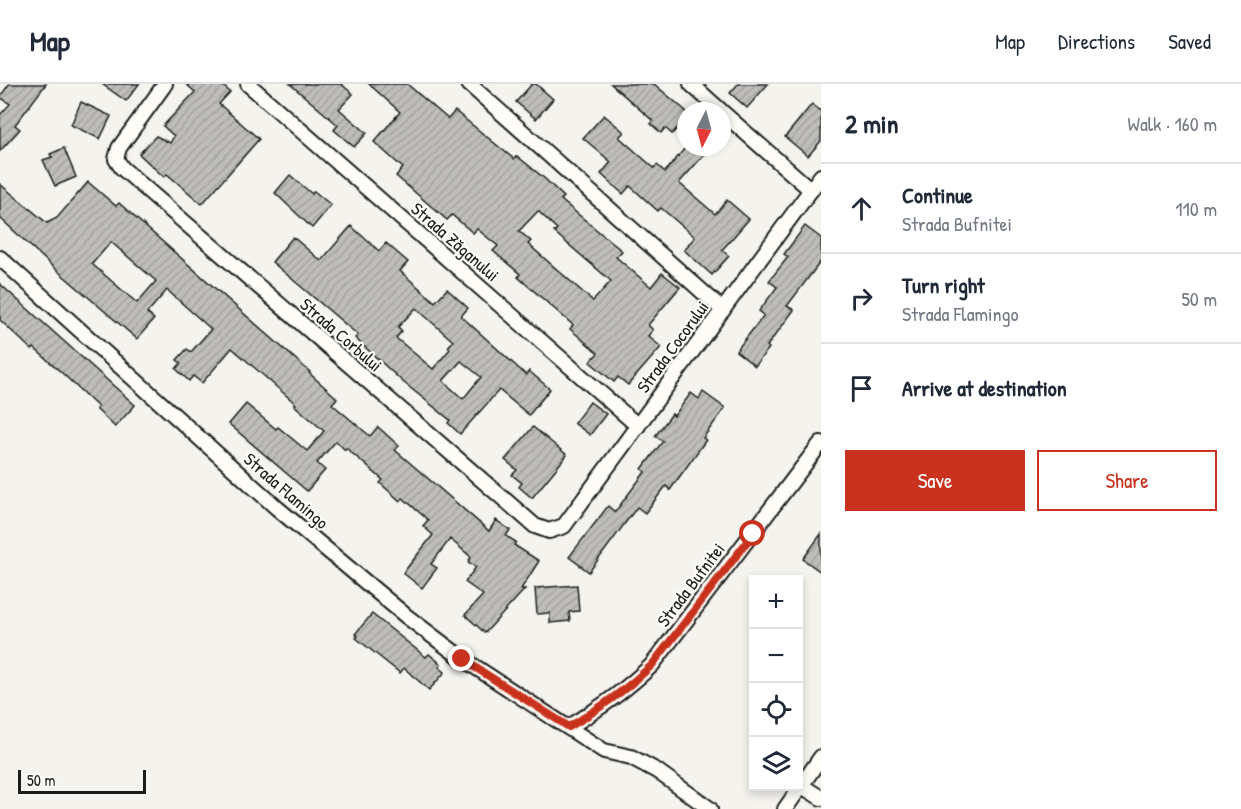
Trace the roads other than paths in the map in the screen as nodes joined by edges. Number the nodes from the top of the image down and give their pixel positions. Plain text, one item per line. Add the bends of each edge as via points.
1 (165, 84) edge
2 (248, 84) edge
3 (469, 84) edge
4 (691, 84) edge
5 (712, 102) edge
6 (731, 119) edge
7 (821, 176) edge
8 (811, 190) junction
9 (0, 258) edge
10 (723, 310) junction
11 (638, 426) junction
12 (821, 443) edge
13 (549, 531) joint
14 (569, 727) junction
15 (821, 757) edge
16 (803, 784) edge
17 (803, 787) edge
18 (798, 791) edge
19 (821, 798) edge
20 (710, 809) edge
21 (785, 809) edge

1 - 13 street, Strada Corbului via 119,148 116,159 122,168 491,488 536,526
2 - 11 street, Strada Zăganului
3 - 10 street
4 - 5 street
6 - 8 street
7 - 8 street, Strada Cocorului
8 - 10 street, Strada Cocorului
9 - 14 street, Strada Flamingo via 277,508 406,616 462,659
10 - 11 street, Strada Cocorului
11 - 13 street, Strada Cocorului via 564,526
12 - 14 street, Strada Bufnitei via 652,665 598,710
14 - 20 street, Strada Flamingo via 604,751 631,757 657,771
15 - 16 street
17 - 19 street
18 - 21 street

